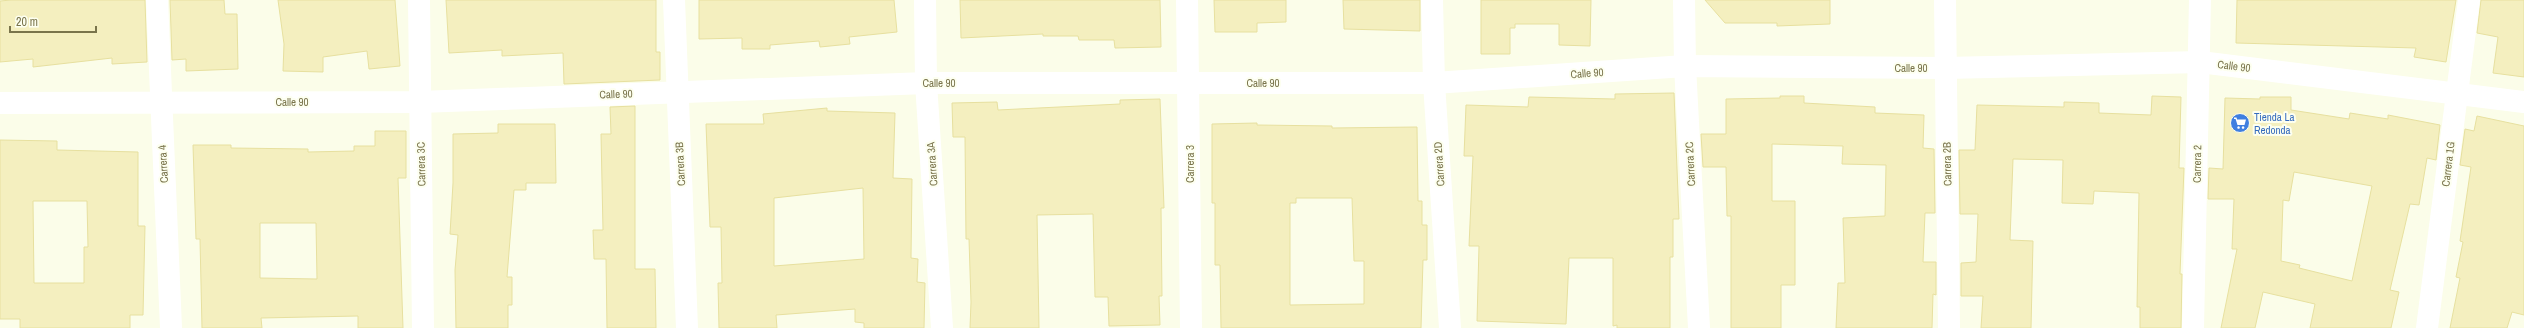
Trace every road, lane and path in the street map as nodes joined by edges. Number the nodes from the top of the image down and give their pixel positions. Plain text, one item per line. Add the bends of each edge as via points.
1 (157, 0) edge
2 (419, 0) edge
3 (674, 0) edge
4 (925, 0) edge
5 (1187, 0) edge
6 (1432, 0) edge
7 (1684, 0) edge
8 (1945, 0) edge
9 (2200, 0) edge
10 (2469, 0) edge
11 (2200, 62) junction
12 (1685, 66) junction
13 (1946, 68) junction
14 (1189, 82) junction
15 (926, 83) junction
16 (1434, 83) junction
17 (676, 91) junction
18 (2456, 93) junction
19 (420, 102) junction
20 (2524, 102) edge
21 (0, 103) edge
22 (161, 103) junction
23 (171, 328) edge
24 (423, 328) edge
25 (687, 328) edge
26 (942, 328) edge
27 (1191, 328) edge
28 (1450, 328) edge
29 (1699, 328) edge
30 (1949, 328) edge
31 (2194, 328) edge
32 (2427, 328) edge

1 - 22 street, Carrera 4
2 - 19 street, Carrera 3C
3 - 17 street, Carrera 3B
4 - 15 street, Carrera 3A
5 - 14 street, Carrera 3
6 - 16 street, Carrera 2D
7 - 12 street, Carrera 2C
8 - 13 street, Carrera 2B
9 - 11 street, Carrera 2
10 - 18 street, Carrera 1G
11 - 13 street, Calle 90
11 - 18 street, Calle 90
11 - 31 street, Carrera 2
12 - 13 street, Calle 90
12 - 16 street, Calle 90
12 - 29 street, Carrera 2C
13 - 30 street, Carrera 2B
14 - 15 street, Calle 90
14 - 16 street, Calle 90
14 - 27 street, Carrera 3
15 - 17 street, Calle 90
15 - 26 street, Carrera 3A
16 - 28 street, Carrera 2D
17 - 19 street, Calle 90
17 - 25 street, Carrera 3B
18 - 20 street, Calle 90
18 - 32 street, Carrera 1G
19 - 22 street, Calle 90
19 - 24 street, Carrera 3C
21 - 22 street, Calle 90
22 - 23 street, Carrera 4

